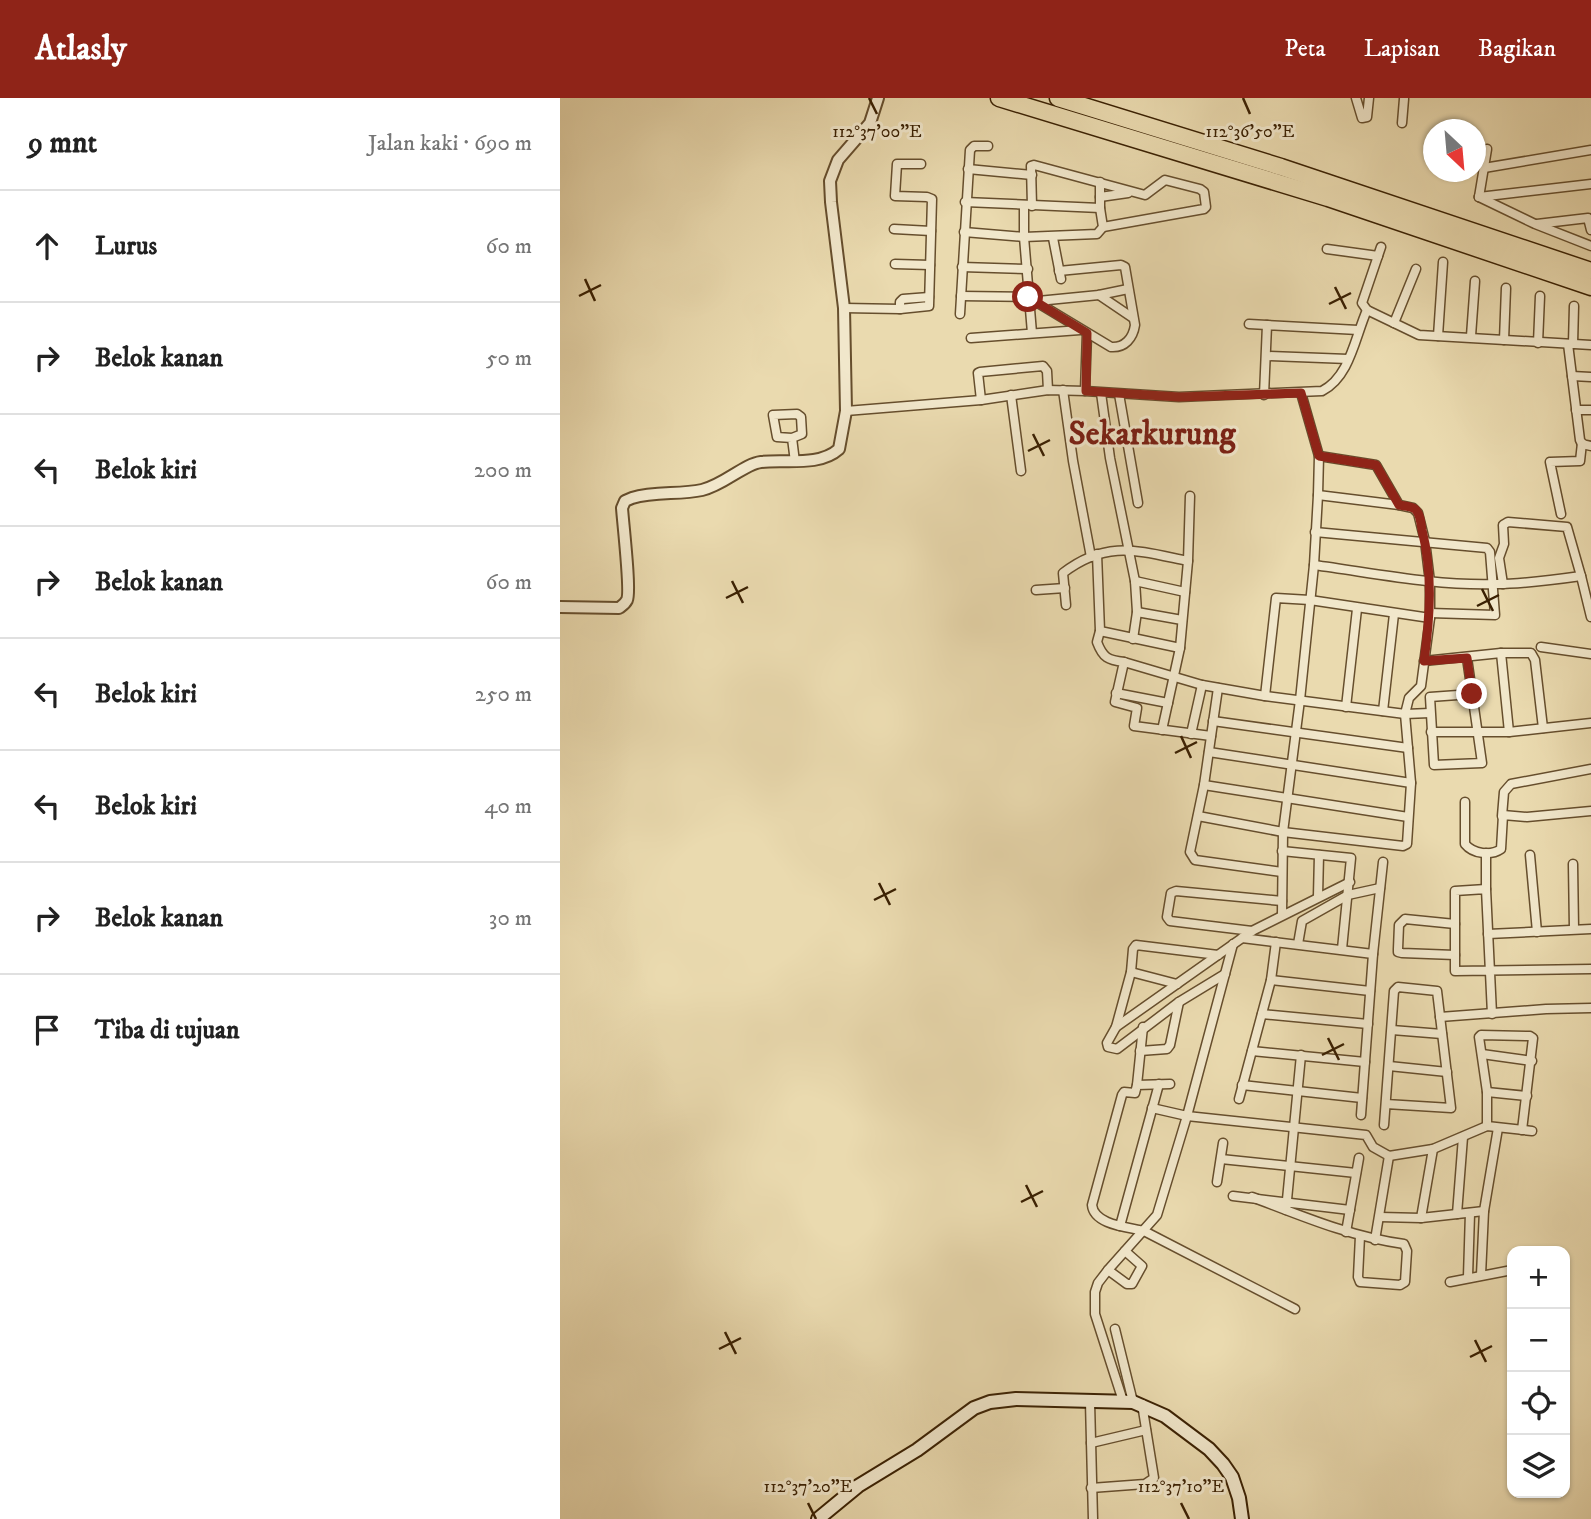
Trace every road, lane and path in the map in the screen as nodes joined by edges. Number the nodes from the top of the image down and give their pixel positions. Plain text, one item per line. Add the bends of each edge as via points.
1 (878, 98) edge
2 (999, 98) edge
3 (1058, 98) edge
4 (1356, 98) edge
5 (1369, 98) edge
6 (1394, 98) edge
7 (1406, 98) edge
8 (1402, 123) dead end
9 (988, 146) dead end
10 (1487, 149) dead end
11 (1591, 150) edge
12 (1486, 155) edge
13 (921, 164) dead end
14 (1486, 168) edge
15 (968, 169) junction
16 (1032, 174) junction
17 (1100, 182) junction
18 (1482, 182) edge
19 (1591, 184) edge
20 (1132, 192) junction
21 (1100, 197) junction
22 (1479, 197) junction
23 (965, 202) junction
24 (1028, 205) junction
25 (1100, 208) junction
26 (1535, 224) junction
27 (1103, 227) junction
28 (894, 229) dead end
29 (1591, 230) edge
30 (931, 231) junction
31 (964, 232) junction
32 (1024, 237) junction
33 (1054, 237) junction
34 (1591, 246) edge
35 (1327, 249) dead end
36 (1443, 262) dead end
37 (895, 264) dead end
38 (930, 265) junction
39 (962, 267) junction
40 (1028, 269) junction
41 (1416, 269) dead end
42 (1591, 271) edge
43 (1475, 281) dead end
44 (1506, 288) dead end
45 (1591, 288) edge
46 (1128, 289) junction
47 (1099, 295) junction
48 (961, 296) junction
49 (1540, 296) dead end
50 (1028, 297) junction
51 (1065, 297) junction
52 (1037, 301) junction
53 (1574, 306) dead end
54 (844, 308) junction
55 (1367, 310) junction
56 (1055, 313) junction
57 (960, 314) dead end
58 (1133, 318) junction
59 (1394, 323) junction
60 (1249, 324) dead end
61 (1267, 325) junction
62 (1358, 330) junction
63 (1084, 332) junction
64 (1032, 333) junction
65 (1438, 336) junction
66 (1471, 336) junction
67 (971, 338) dead end
68 (1504, 340) junction
69 (1538, 343) junction
70 (1570, 344) junction
71 (1591, 345) edge
72 (1267, 356) junction
73 (1348, 359) junction
74 (1572, 376) junction
75 (1591, 377) edge
76 (1048, 390) junction
77 (1063, 390) junction
78 (1086, 391) junction
79 (1101, 393) junction
80 (1301, 393) junction
81 (1119, 394) junction
82 (1264, 395) junction
83 (1011, 396) junction
84 (981, 400) junction
85 (1576, 410) junction
86 (1591, 410) edge
87 (846, 411) junction
88 (792, 438) dead end
89 (1581, 443) junction
90 (1591, 446) edge
91 (1319, 456) junction
92 (795, 462) junction
93 (1021, 471) dead end
94 (1318, 495) junction
95 (1191, 496) dead end
96 (1138, 503) dead end
97 (1399, 505) junction
98 (1561, 514) dead end
99 (1315, 531) junction
100 (1425, 541) junction
101 (1129, 549) junction
102 (1094, 555) junction
103 (1188, 561) junction
104 (1314, 565) junction
105 (1581, 576) junction
106 (1135, 581) junction
107 (1430, 582) junction
108 (1498, 584) junction
109 (1065, 588) junction
110 (1036, 590) dead end
111 (1185, 592) junction
112 (1310, 600) junction
113 (1066, 605) dead end
114 (560, 607) edge
115 (1357, 609) junction
116 (1137, 612) junction
117 (1394, 614) junction
118 (1430, 616) junction
119 (1591, 617) edge
120 (1182, 620) junction
121 (1100, 631) junction
122 (1132, 639) junction
123 (1541, 647) dead end
124 (1180, 648) junction
125 (1502, 653) junction
126 (1591, 654) edge
127 (1467, 658) junction
128 (1424, 661) junction
129 (1124, 662) junction
130 (1173, 677) junction
131 (1202, 685) junction
132 (1217, 688) junction
133 (1116, 693) junction
134 (1472, 694) junction
135 (1265, 696) junction
136 (1300, 700) junction
137 (1168, 703) junction
138 (1346, 706) junction
139 (1384, 711) junction
140 (1430, 713) junction
141 (1405, 714) junction
142 (1213, 721) junction
143 (1591, 723) edge
144 (1543, 728) junction
145 (1162, 730) junction
146 (1431, 732) junction
147 (1477, 732) junction
148 (1509, 732) junction
149 (1191, 734) junction
150 (1296, 734) junction
151 (1211, 736) junction
152 (1408, 748) junction
153 (1209, 752) junction
154 (1291, 766) junction
155 (1591, 769) edge
156 (1411, 783) junction
157 (1204, 785) junction
158 (1287, 799) junction
159 (1465, 802) dead end
160 (1591, 811) edge
161 (1198, 816) junction
162 (1502, 816) junction
163 (1408, 817) junction
164 (1283, 832) junction
165 (1282, 851) junction
166 (1486, 853) junction
167 (1319, 855) junction
168 (1530, 855) dead end
169 (1383, 862) dead end
170 (1573, 864) dead end
171 (1282, 872) junction
172 (1350, 882) junction
173 (1380, 888) junction
174 (1486, 889) junction
175 (1348, 895) junction
176 (1318, 896) junction
177 (1282, 901) junction
178 (1282, 914) junction
179 (1455, 924) junction
180 (1574, 929) junction
181 (1591, 929) edge
182 (1252, 931) junction
183 (1537, 932) junction
184 (1488, 934) junction
185 (1242, 938) junction
186 (1276, 942) junction
187 (1233, 944) junction
188 (1298, 944) junction
189 (1342, 949) junction
190 (1373, 954) junction
191 (1218, 955) junction
192 (1455, 955) junction
193 (1591, 969) edge
194 (1131, 972) junction
195 (1490, 972) junction
196 (1225, 974) junction
197 (1271, 980) junction
198 (1177, 984) junction
199 (1370, 990) junction
200 (1179, 1002) junction
201 (1591, 1008) edge
202 (1262, 1014) junction
203 (1492, 1014) junction
204 (1440, 1017) junction
205 (1367, 1024) junction
206 (1116, 1027) junction
207 (1143, 1027) junction
208 (1392, 1030) junction
209 (1442, 1034) junction
210 (1140, 1051) junction
211 (1252, 1051) junction
212 (1482, 1054) junction
213 (1301, 1055) junction
214 (1532, 1061) junction
215 (1365, 1062) junction
216 (1389, 1066) junction
217 (1447, 1072) junction
218 (1170, 1083) dead end
219 (1159, 1084) junction
220 (1137, 1085) junction
221 (1242, 1085) junction
222 (1298, 1091) junction
223 (1487, 1092) junction
224 (1527, 1096) junction
225 (1362, 1098) junction
226 (1239, 1099) dead end
227 (1386, 1104) junction
228 (1152, 1108) junction
229 (1361, 1115) dead end
230 (1187, 1116) junction
231 (1384, 1125) dead end
232 (1487, 1125) junction
233 (1294, 1128) junction
234 (1498, 1128) junction
235 (1522, 1130) junction
236 (1532, 1131) dead end
237 (1463, 1137) junction
238 (1223, 1143) dead end
239 (1433, 1149) junction
240 (1389, 1156) junction
241 (1359, 1158) dead end
242 (1221, 1159) junction
243 (1290, 1166) junction
244 (1356, 1173) junction
245 (1217, 1182) dead end
246 (1233, 1196) dead end
247 (1286, 1206) junction
248 (1350, 1210) junction
249 (1484, 1211) junction
250 (1470, 1213) junction
251 (1457, 1214) junction
252 (1380, 1217) junction
253 (1421, 1218) junction
254 (1120, 1226) junction
255 (1144, 1231) junction
256 (1346, 1232) junction
257 (1360, 1236) junction
258 (1375, 1240) junction
259 (1125, 1251) junction
260 (1108, 1270) junction
261 (1507, 1271) edge
262 (1481, 1275) junction
263 (1468, 1277) junction
264 (1450, 1282) dead end
265 (1295, 1309) dead end
266 (1115, 1329) dead end
267 (1090, 1402) junction
268 (1133, 1402) junction
269 (1146, 1430) junction
270 (1091, 1443) junction
271 (1091, 1488) junction
272 (818, 1519) edge
273 (1093, 1519) edge
274 (1242, 1519) edge

1 - 54 street via 870,123 838,160 831,181
2 - 45 highway via 1328,198
3 - 42 highway via 1282,167
4 - 5 street via 1362,118 1367,117
6 - 7 street
7 - 8 street
9 - 15 street via 971,148
10 - 12 street
11 - 14 street
13 - 30 street via 897,164 895,196 930,198
15 - 16 street
15 - 23 street
16 - 17 street via 1034,165
16 - 24 street
17 - 20 street
17 - 21 street
18 - 22 street
19 - 22 street
20 - 21 street
20 - 27 street via 1147,194 1165,180 1200,189 1206,207
21 - 25 street
22 - 26 street
23 - 24 street
23 - 31 street
24 - 25 street
24 - 32 street
25 - 27 street
26 - 29 street via 1588,218
26 - 34 street
27 - 33 street via 1092,235
28 - 30 street
30 - 38 street
31 - 32 street
31 - 39 street
32 - 33 street
32 - 40 street
33 - 46 street via 1060,275 1123,265
35 - 55 street via 1379,251 1362,303
36 - 65 street
37 - 38 street
38 - 54 street via 929,297 903,299 900,309
39 - 40 street
39 - 48 street
40 - 50 street
41 - 59 street
43 - 66 street
44 - 68 street
46 - 47 street
46 - 58 street
47 - 51 street
47 - 58 street
48 - 50 street
48 - 57 street
49 - 69 street
50 - 52 street
50 - 64 street
51 - 52 street
51 - 56 street
52 - 56 street
53 - 70 street
54 - 87 street
55 - 59 street
55 - 62 street
56 - 63 street
58 - 63 street via 1134,331 1119,347
59 - 65 street via 1419,335
60 - 61 street
61 - 62 street
61 - 72 street
62 - 73 street
63 - 64 street
63 - 78 street
64 - 67 street
65 - 66 street
66 - 68 street
68 - 69 street
69 - 70 street
70 - 71 street
70 - 74 street
72 - 73 street
72 - 82 street
73 - 80 street via 1333,386
74 - 75 street
74 - 85 street
76 - 77 street
76 - 83 street
76 - 84 street via 1043,366 980,372
77 - 78 street
77 - 102 street
78 - 79 street
79 - 81 street
79 - 101 street
80 - 82 street
80 - 91 street
81 - 82 street
81 - 96 street
83 - 84 street
83 - 93 street
84 - 87 street
85 - 86 street
85 - 89 street
87 - 92 street via 839,449 827,457
88 - 92 street
89 - 90 street
89 - 98 street via 1580,461 1550,462
91 - 94 street
91 - 97 street via 1376,465
92 - 114 street via 758,462 721,484 638,496 625,502 625,603 619,608
94 - 97 street
94 - 99 street
95 - 103 street
97 - 100 street via 1418,513
99 - 100 street
99 - 104 street
100 - 107 street
100 - 108 street via 1487,548
101 - 102 street
101 - 103 street
101 - 106 street
102 - 109 street via 1063,573
102 - 121 street
103 - 111 street
104 - 107 street
104 - 112 street
105 - 108 street
105 - 108 street via 1567,527 1508,522 1503,526
105 - 119 street
106 - 111 street
106 - 116 street
107 - 108 street
107 - 118 street
108 - 118 street via 1495,615
109 - 110 street
109 - 113 street
111 - 120 street
112 - 115 street
112 - 135 street via 1274,601
112 - 136 street
115 - 117 street
115 - 138 street
116 - 120 street
116 - 122 street
117 - 118 street
117 - 139 street
118 - 128 street
120 - 124 street
121 - 122 street
121 - 129 street via 1097,642 1103,656
122 - 124 street
123 - 126 street
124 - 130 street
125 - 127 street
125 - 144 street via 1534,656
125 - 148 street
127 - 128 street
127 - 134 street
128 - 141 street via 1420,686 1409,698
129 - 130 street
129 - 133 street
130 - 131 street
130 - 137 street
131 - 132 street
131 - 149 street
132 - 135 street
132 - 142 street
133 - 137 street
133 - 145 street via 1117,704 1137,708 1134,726
134 - 140 street via 1431,696
134 - 147 street
135 - 136 street
136 - 138 street
136 - 150 street
137 - 145 street
138 - 139 street
139 - 141 street
140 - 141 street
140 - 146 street
141 - 152 street
142 - 150 street
142 - 151 street
143 - 144 street
144 - 148 street
145 - 149 street
146 - 147 street
146 - 147 street via 1432,762 1436,765 1481,764
147 - 148 street
149 - 151 street
150 - 152 street
150 - 154 street
151 - 153 street
152 - 156 street
153 - 154 street
153 - 157 street
154 - 156 street
154 - 158 street
155 - 162 street via 1511,784 1504,792
156 - 163 street
157 - 158 street
157 - 161 street
158 - 163 street
158 - 164 street
159 - 166 street via 1465,844
160 - 162 street
161 - 164 street
161 - 171 street via 1190,852 1195,860
162 - 166 street via 1502,849
163 - 164 street via 1404,846
164 - 165 street
165 - 167 street
165 - 171 street
166 - 174 street
167 - 172 street via 1352,858
167 - 176 street
168 - 183 street
169 - 173 street
170 - 180 street
171 - 177 street
172 - 175 street
172 - 176 street
173 - 175 street
173 - 190 street
174 - 179 street via 1455,891
174 - 184 street
175 - 188 street via 1301,922
175 - 189 street
176 - 178 street
177 - 178 street
177 - 182 street via 1171,893 1170,921
178 - 182 street
179 - 192 street
179 - 192 street via 1405,919 1399,925 1398,949 1402,953
180 - 181 street
180 - 183 street
182 - 185 street
183 - 184 street
184 - 195 street
185 - 186 street
185 - 187 street
186 - 188 street
186 - 197 street
187 - 191 street
187 - 196 street
188 - 189 street
189 - 190 street
190 - 199 street
191 - 194 street via 1136,945
191 - 198 street
192 - 195 street via 1458,972
193 - 195 street
194 - 198 street
194 - 206 street
195 - 203 street
196 - 200 street
196 - 230 street
197 - 199 street
197 - 202 street
198 - 206 street
199 - 205 street
200 - 207 street
200 - 210 street via 1170,1045 1162,1051
201 - 203 street
202 - 205 street
202 - 211 street
203 - 204 street
204 - 208 street via 1437,991 1398,987
204 - 209 street
205 - 215 street
206 - 207 street via 1108,1043 1112,1049
207 - 210 street
208 - 209 street
208 - 216 street
209 - 217 street
210 - 220 street
211 - 213 street
211 - 221 street
212 - 214 street
212 - 214 street via 1481,1035 1530,1036
212 - 223 street
213 - 215 street
213 - 222 street
214 - 224 street
215 - 225 street
216 - 217 street
216 - 227 street
217 - 227 street via 1451,1108
218 - 219 street
219 - 220 street
219 - 228 street
220 - 254 street via 1135,1093 1122,1094 1092,1205 1097,1217
221 - 222 street
221 - 226 street
222 - 225 street
222 - 233 street
223 - 224 street
223 - 232 street
224 - 235 street
225 - 229 street
227 - 231 street
228 - 230 street
228 - 254 street
230 - 233 street
230 - 255 street via 1157,1215
232 - 234 street
232 - 237 street
233 - 240 street via 1366,1135 1373,1147
233 - 243 street
234 - 235 street
234 - 249 street
235 - 236 street
237 - 239 street
237 - 251 street
238 - 242 street
239 - 240 street
239 - 253 street
240 - 252 street
241 - 244 street
242 - 243 street
242 - 245 street
243 - 244 street
243 - 247 street
244 - 248 street
246 - 247 street
247 - 248 street
247 - 256 street
248 - 256 street
249 - 250 street
249 - 262 street
250 - 251 street
250 - 263 street
251 - 253 street
252 - 253 street
252 - 258 street
254 - 255 street
255 - 259 street
255 - 265 street
256 - 257 street
257 - 258 street
257 - 258 street via 1360,1282 1403,1284 1406,1246
259 - 260 street
259 - 260 street via 1142,1266 1132,1284
260 - 268 street via 1095,1292 1095,1314
261 - 262 street
262 - 263 street
263 - 264 street
266 - 268 street
267 - 268 main road
267 - 270 street
267 - 272 main road via 1016,1399 974,1408 858,1486
268 - 269 street
268 - 274 main road via 1165,1416 1223,1464 1232,1477
269 - 270 street
269 - 271 street via 1154,1478 1144,1484
270 - 271 street
271 - 273 street

